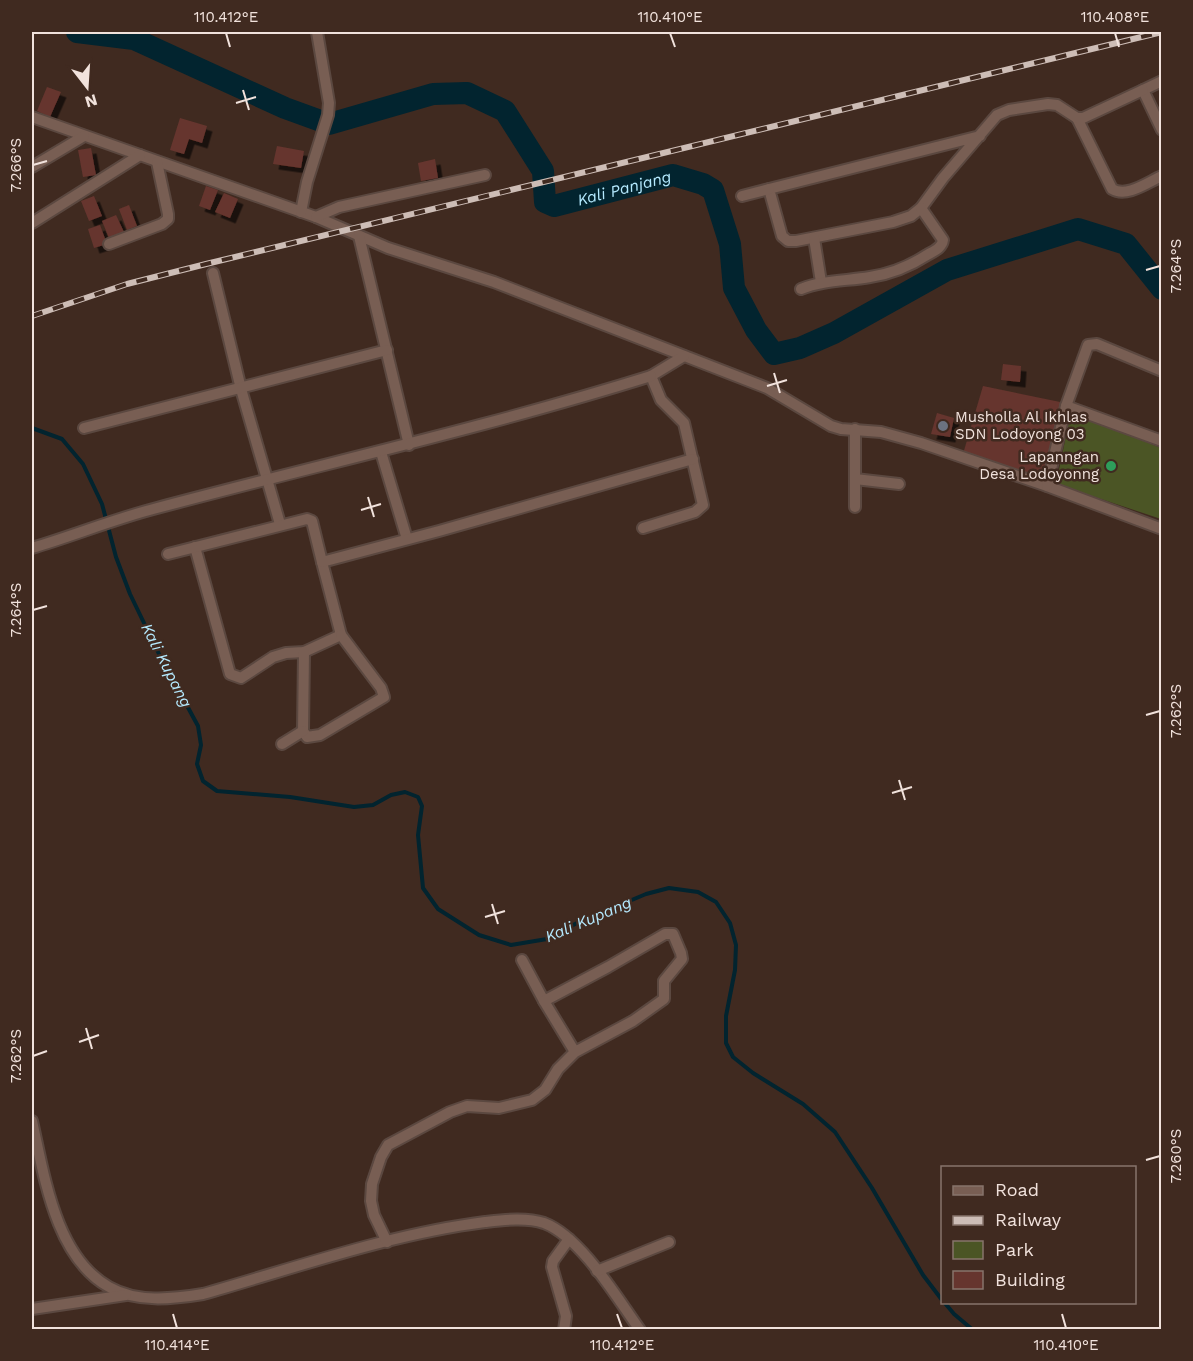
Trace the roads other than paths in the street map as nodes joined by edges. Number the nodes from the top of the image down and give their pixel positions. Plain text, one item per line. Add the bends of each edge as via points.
1 (315, 32) edge
2 (1161, 81) edge
3 (1143, 90) junction
4 (32, 117) edge
5 (1077, 118) junction
6 (1161, 130) edge
7 (84, 136) junction
8 (980, 136) junction
9 (140, 155) junction
10 (157, 162) junction
11 (32, 167) edge
12 (485, 175) dead end
13 (1161, 176) edge
14 (769, 189) junction
15 (742, 196) dead end
16 (921, 208) junction
17 (301, 212) junction
18 (315, 217) junction
19 (32, 223) edge
20 (359, 236) junction
21 (814, 238) junction
22 (109, 244) dead end
23 (213, 273) dead end
24 (821, 282) junction
25 (801, 289) dead end
26 (387, 350) junction
27 (684, 356) junction
28 (1161, 371) edge
29 (651, 376) junction
30 (241, 389) junction
31 (1066, 406) junction
32 (84, 428) dead end
33 (855, 429) junction
34 (1161, 441) edge
35 (409, 445) junction
36 (381, 452) junction
37 (693, 459) junction
38 (268, 480) junction
39 (855, 480) junction
40 (899, 484) dead end
41 (1047, 486) junction
42 (855, 507) dead end
43 (280, 524) junction
44 (643, 528) dead end
45 (1161, 529) edge
46 (407, 539) junction
47 (195, 547) junction
48 (32, 548) edge
49 (168, 554) dead end
50 (322, 562) junction
51 (341, 635) junction
52 (304, 652) junction
53 (303, 731) junction
54 (282, 744) dead end
55 (522, 960) dead end
56 (544, 1001) junction
57 (575, 1052) junction
58 (32, 1120) edge
59 (568, 1239) junction
60 (387, 1242) junction
61 (669, 1242) dead end
62 (597, 1271) junction
63 (128, 1294) junction
64 (32, 1309) edge
65 (564, 1329) edge
66 (640, 1329) edge

1 - 17 street via 329,103 326,127
2 - 3 street
3 - 5 street
3 - 6 street
4 - 7 street
5 - 8 street via 1057,105 1009,110 997,115
5 - 13 street via 1112,189 1126,192
7 - 9 street
7 - 11 street
8 - 14 street
8 - 16 street
9 - 10 street
9 - 19 street
10 - 17 street
10 - 22 street via 168,219
12 - 18 street via 339,207
14 - 15 street
14 - 21 street via 782,236 788,241
16 - 21 street via 893,222
16 - 24 street via 943,240 941,246 915,263 886,274
17 - 18 street
18 - 20 street
20 - 26 street
20 - 27 street via 494,282
21 - 24 street
23 - 30 street
24 - 25 street
26 - 30 street
26 - 35 street
27 - 29 street
27 - 33 street via 767,387 831,426
28 - 31 street via 1092,343 1086,348
29 - 35 street
29 - 37 street via 661,400 684,423
30 - 32 street
30 - 38 street
31 - 34 street
31 - 41 street
33 - 39 street
33 - 41 street via 921,443
35 - 36 street
36 - 38 street
36 - 46 street
37 - 44 street via 703,505 696,512
37 - 46 street
38 - 43 street
38 - 48 street via 153,509
39 - 40 street
39 - 42 street
41 - 45 street
43 - 47 street
43 - 50 street via 310,519
46 - 50 street
47 - 49 street
47 - 52 street via 230,674 241,678 279,655
50 - 51 street
51 - 52 street
51 - 53 street via 384,697 320,735 307,737
52 - 53 street
53 - 54 street
55 - 56 street
56 - 57 street
56 - 57 street via 665,933 673,934 682,959 664,981 664,999 633,1021
57 - 60 street via 545,1090 532,1100 499,1107 467,1106 388,1145 372,1184 371,1202
58 - 63 street via 47,1189 61,1229 81,1264 108,1286
59 - 60 street via 543,1223 520,1220 458,1226
59 - 62 street
59 - 65 street via 552,1267 566,1316
60 - 63 street via 203,1294 155,1299
61 - 62 street
62 - 66 street
63 - 64 street

